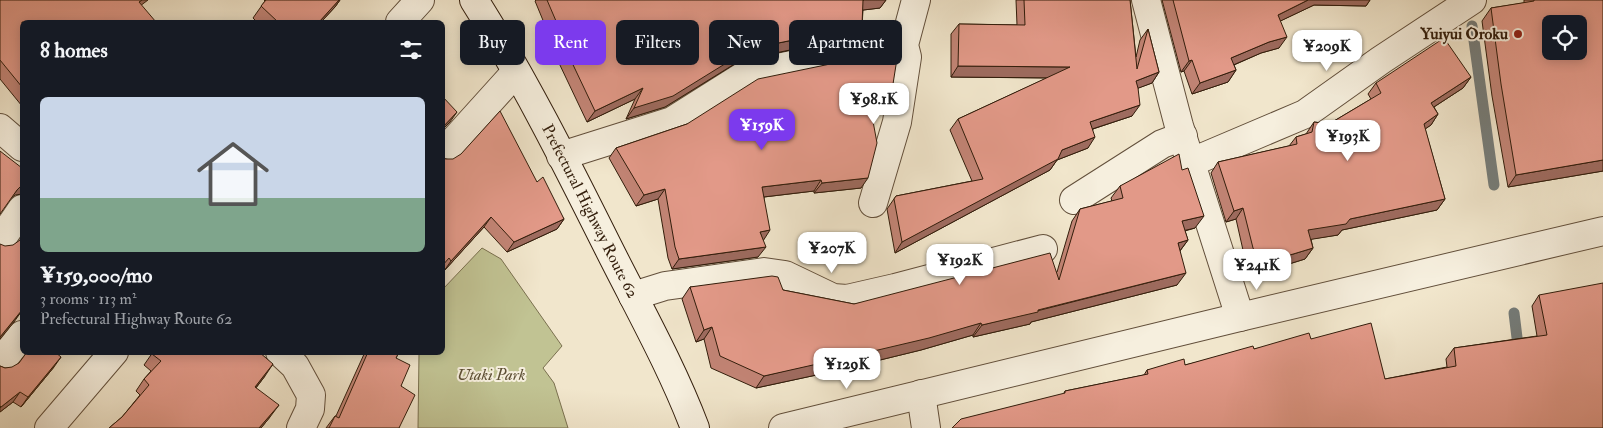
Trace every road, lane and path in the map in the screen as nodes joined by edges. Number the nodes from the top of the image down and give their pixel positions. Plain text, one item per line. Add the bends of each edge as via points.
1 (420, 0) edge
2 (474, 0) edge
3 (916, 0) edge
4 (1146, 0) edge
5 (1472, 0) edge
6 (402, 20) edge
7 (904, 46) junction
8 (516, 72) junction
9 (0, 128) edge
10 (1182, 136) junction
11 (20, 145) edge
12 (445, 151) edge
13 (561, 156) junction
14 (1192, 162) junction
15 (1074, 200) dead end
16 (873, 203) dead end
17 (20, 212) edge
18 (1603, 231) edge
19 (0, 241) edge
20 (1043, 249) dead end
21 (633, 296) junction
22 (1240, 317) junction
23 (20, 337) edge
24 (111, 355) edge
25 (283, 355) edge
26 (0, 363) edge
27 (921, 394) junction
28 (49, 428) edge
29 (302, 428) edge
30 (695, 428) edge
31 (783, 428) edge
32 (926, 428) edge

1 - 6 street
2 - 8 street, Prefectural Highway Route 62
3 - 7 street
4 - 10 street
5 - 14 street via 1305,114
7 - 13 street via 825,58 745,76 672,121
7 - 16 street via 907,57 898,122
8 - 12 street
8 - 13 street, Prefectural Highway Route 62
9 - 11 street
10 - 14 street
10 - 15 street via 1162,144
13 - 21 street, Prefectural Highway Route 62
14 - 22 street
17 - 19 street
18 - 22 street
20 - 21 street via 846,299 833,298 785,276 764,272 664,286
21 - 30 street, Prefectural Highway Route 62 via 680,389
22 - 27 street
23 - 26 street
24 - 28 street
25 - 29 street via 295,366 311,395 310,409
27 - 31 street
27 - 32 street

